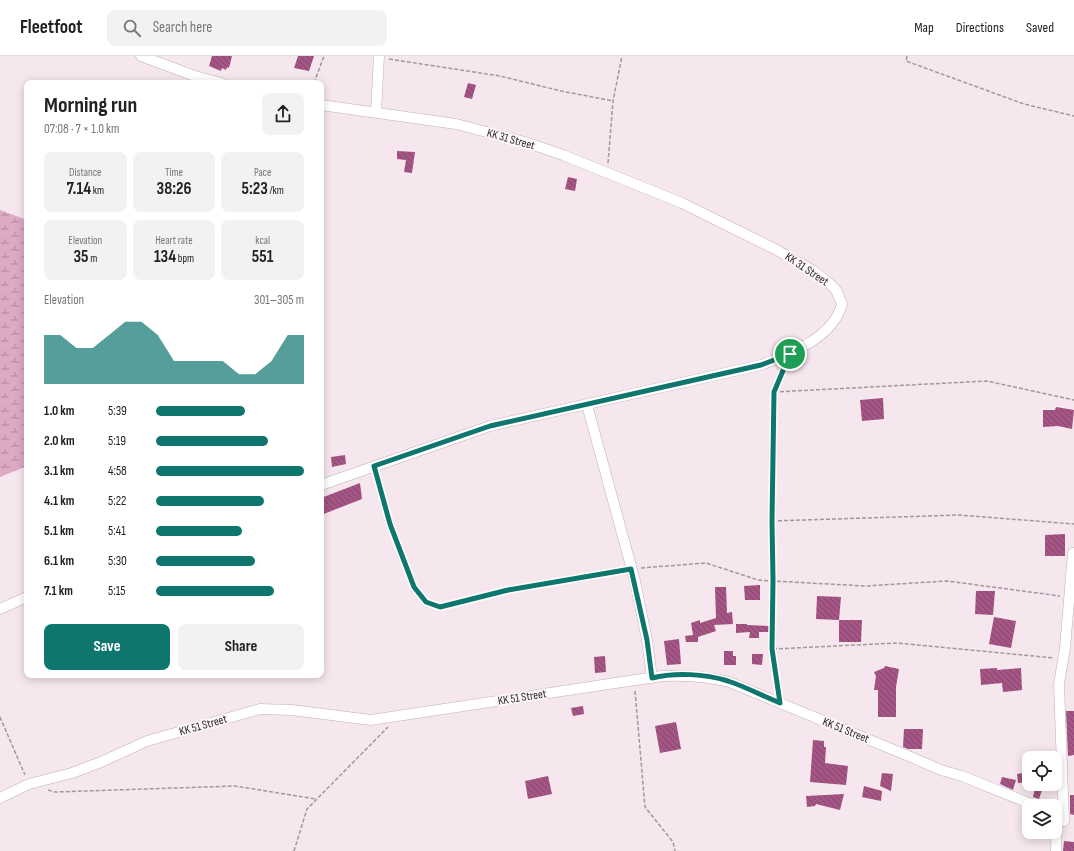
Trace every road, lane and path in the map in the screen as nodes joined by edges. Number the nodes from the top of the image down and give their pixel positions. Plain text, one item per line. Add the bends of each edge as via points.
1 (141, 56) edge
2 (324, 56) edge
3 (622, 56) edge
4 (907, 56) edge
5 (379, 57) edge
6 (210, 80) edge
7 (315, 80) edge
8 (613, 101) junction
9 (324, 105) edge
10 (376, 112) junction
11 (1074, 116) edge
12 (607, 173) junction
13 (790, 354) junction
14 (774, 392) junction
15 (1074, 400) edge
16 (587, 404) junction
17 (374, 466) junction
18 (324, 484) edge
19 (772, 521) junction
20 (1074, 524) edge
21 (1074, 553) edge
22 (631, 569) junction
23 (773, 580) junction
24 (1070, 597) junction
25 (24, 598) edge
26 (0, 609) edge
27 (772, 649) junction
28 (1064, 659) junction
29 (652, 678) junction
30 (634, 681) junction
31 (780, 703) junction
32 (0, 717) edge
33 (388, 726) dead end
34 (29, 784) junction
35 (0, 798) edge
36 (316, 799) junction
37 (1061, 799) edge
38 (1022, 800) edge
39 (1058, 839) edge
40 (294, 851) edge
41 (675, 851) edge
42 (1056, 851) edge

1 - 6 street
2 - 7 path
3 - 8 path
4 - 11 path via 906,61 1024,104
5 - 8 path via 500,76
5 - 10 street
8 - 12 path
9 - 10 street, KK 31 Street
10 - 12 street, KK 31 Street via 456,124 510,138
12 - 13 street, KK 31 Street via 682,203 775,248 812,270 836,290 842,304 836,319 813,340
13 - 14 path
13 - 16 street, KK 31 Street via 761,365
14 - 15 path via 987,381
14 - 19 path
16 - 17 street, KK 31 Street via 490,426
16 - 22 street
17 - 18 street, KK 31 Street
17 - 22 path via 392,531 414,587 426,602 440,607 508,590
19 - 20 path via 959,515
19 - 23 path
21 - 24 street
22 - 23 path via 706,563 758,580
22 - 29 street via 647,640
23 - 24 path via 865,586 947,581
23 - 27 path
24 - 28 street
25 - 26 street
27 - 28 path via 897,643
27 - 31 path
28 - 37 street via 1059,684
29 - 30 street, KK 51 Street
29 - 31 street, KK 51 Street via 688,675 711,678 729,682
30 - 34 street, KK 51 Street via 371,720 292,710 260,709 147,741 94,765
30 - 41 path via 644,807 672,842
31 - 38 street, KK 51 Street via 941,770
32 - 34 path
33 - 36 path
34 - 35 street, KK 51 Street
34 - 36 path via 55,792 235,786
36 - 40 path via 307,809
39 - 42 street

